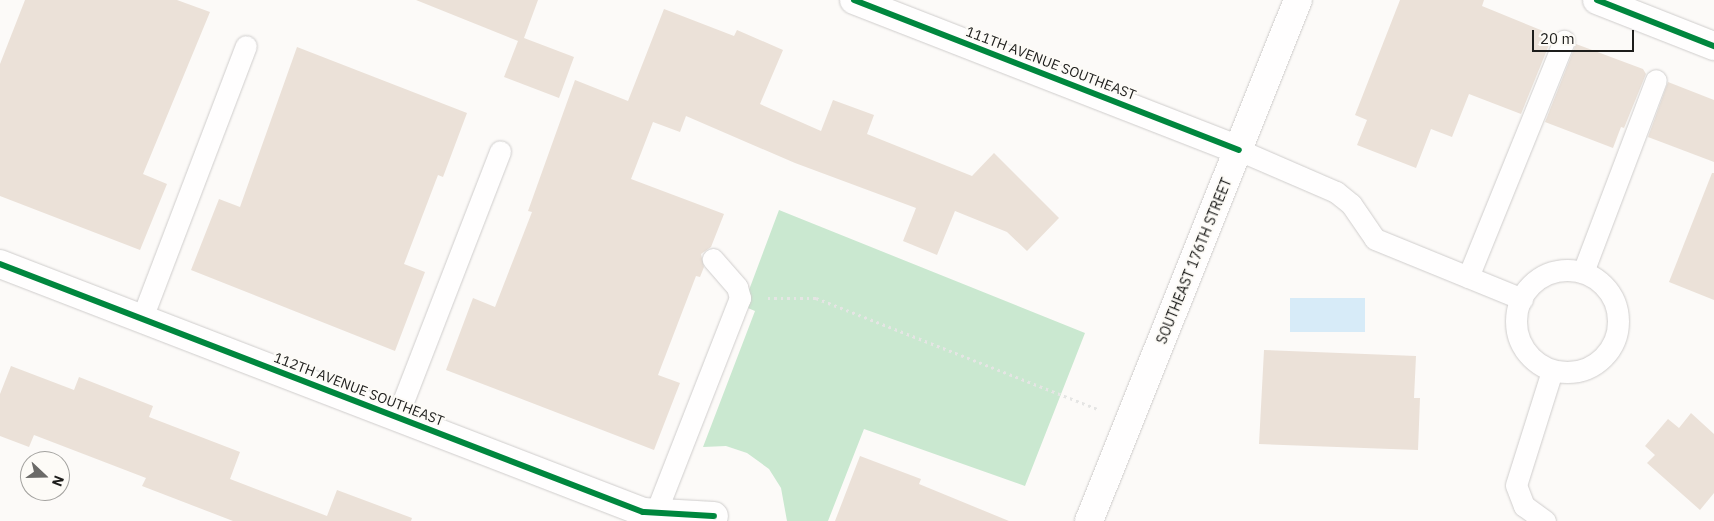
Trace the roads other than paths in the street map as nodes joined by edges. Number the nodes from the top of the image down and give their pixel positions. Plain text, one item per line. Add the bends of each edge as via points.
1 (854, 0) edge
2 (1298, 0) edge
3 (1597, 0) edge
4 (1564, 41) dead end
5 (246, 46) dead end
6 (1714, 46) edge
7 (1656, 80) dead end
8 (1239, 150) junction
9 (500, 151) dead end
10 (713, 260) dead end
11 (0, 264) edge
12 (1583, 272) junction
13 (1468, 277) junction
14 (1522, 299) junction
15 (142, 318) junction
16 (1552, 371) junction
17 (396, 417) junction
18 (656, 512) junction
19 (716, 519) edge
20 (1089, 521) edge
21 (1544, 521) edge

1 - 8 street, 111TH AVENUE SOUTHEAST
2 - 8 street, SOUTHEAST 176TH STREET
3 - 6 street
4 - 13 lane
5 - 15 lane
7 - 12 lane
8 - 13 lane via 1336,192 1351,204 1375,239
8 - 20 street, SOUTHEAST 176TH STREET
9 - 17 lane
10 - 18 lane via 737,287 740,298
11 - 15 street, 112TH AVENUE SOUTHEAST
12 - 14 lane via 1563,270 1544,276 1528,288
12 - 16 lane via 1600,282 1613,298 1618,317 1616,337 1607,354 1591,367 1572,373
13 - 14 lane
14 - 16 lane via 1516,326 1522,345 1534,361
15 - 17 street, 112TH AVENUE SOUTHEAST
16 - 21 lane via 1516,485 1524,506
17 - 18 street, 112TH AVENUE SOUTHEAST via 643,512
18 - 19 street, 112TH AVENUE SOUTHEAST

